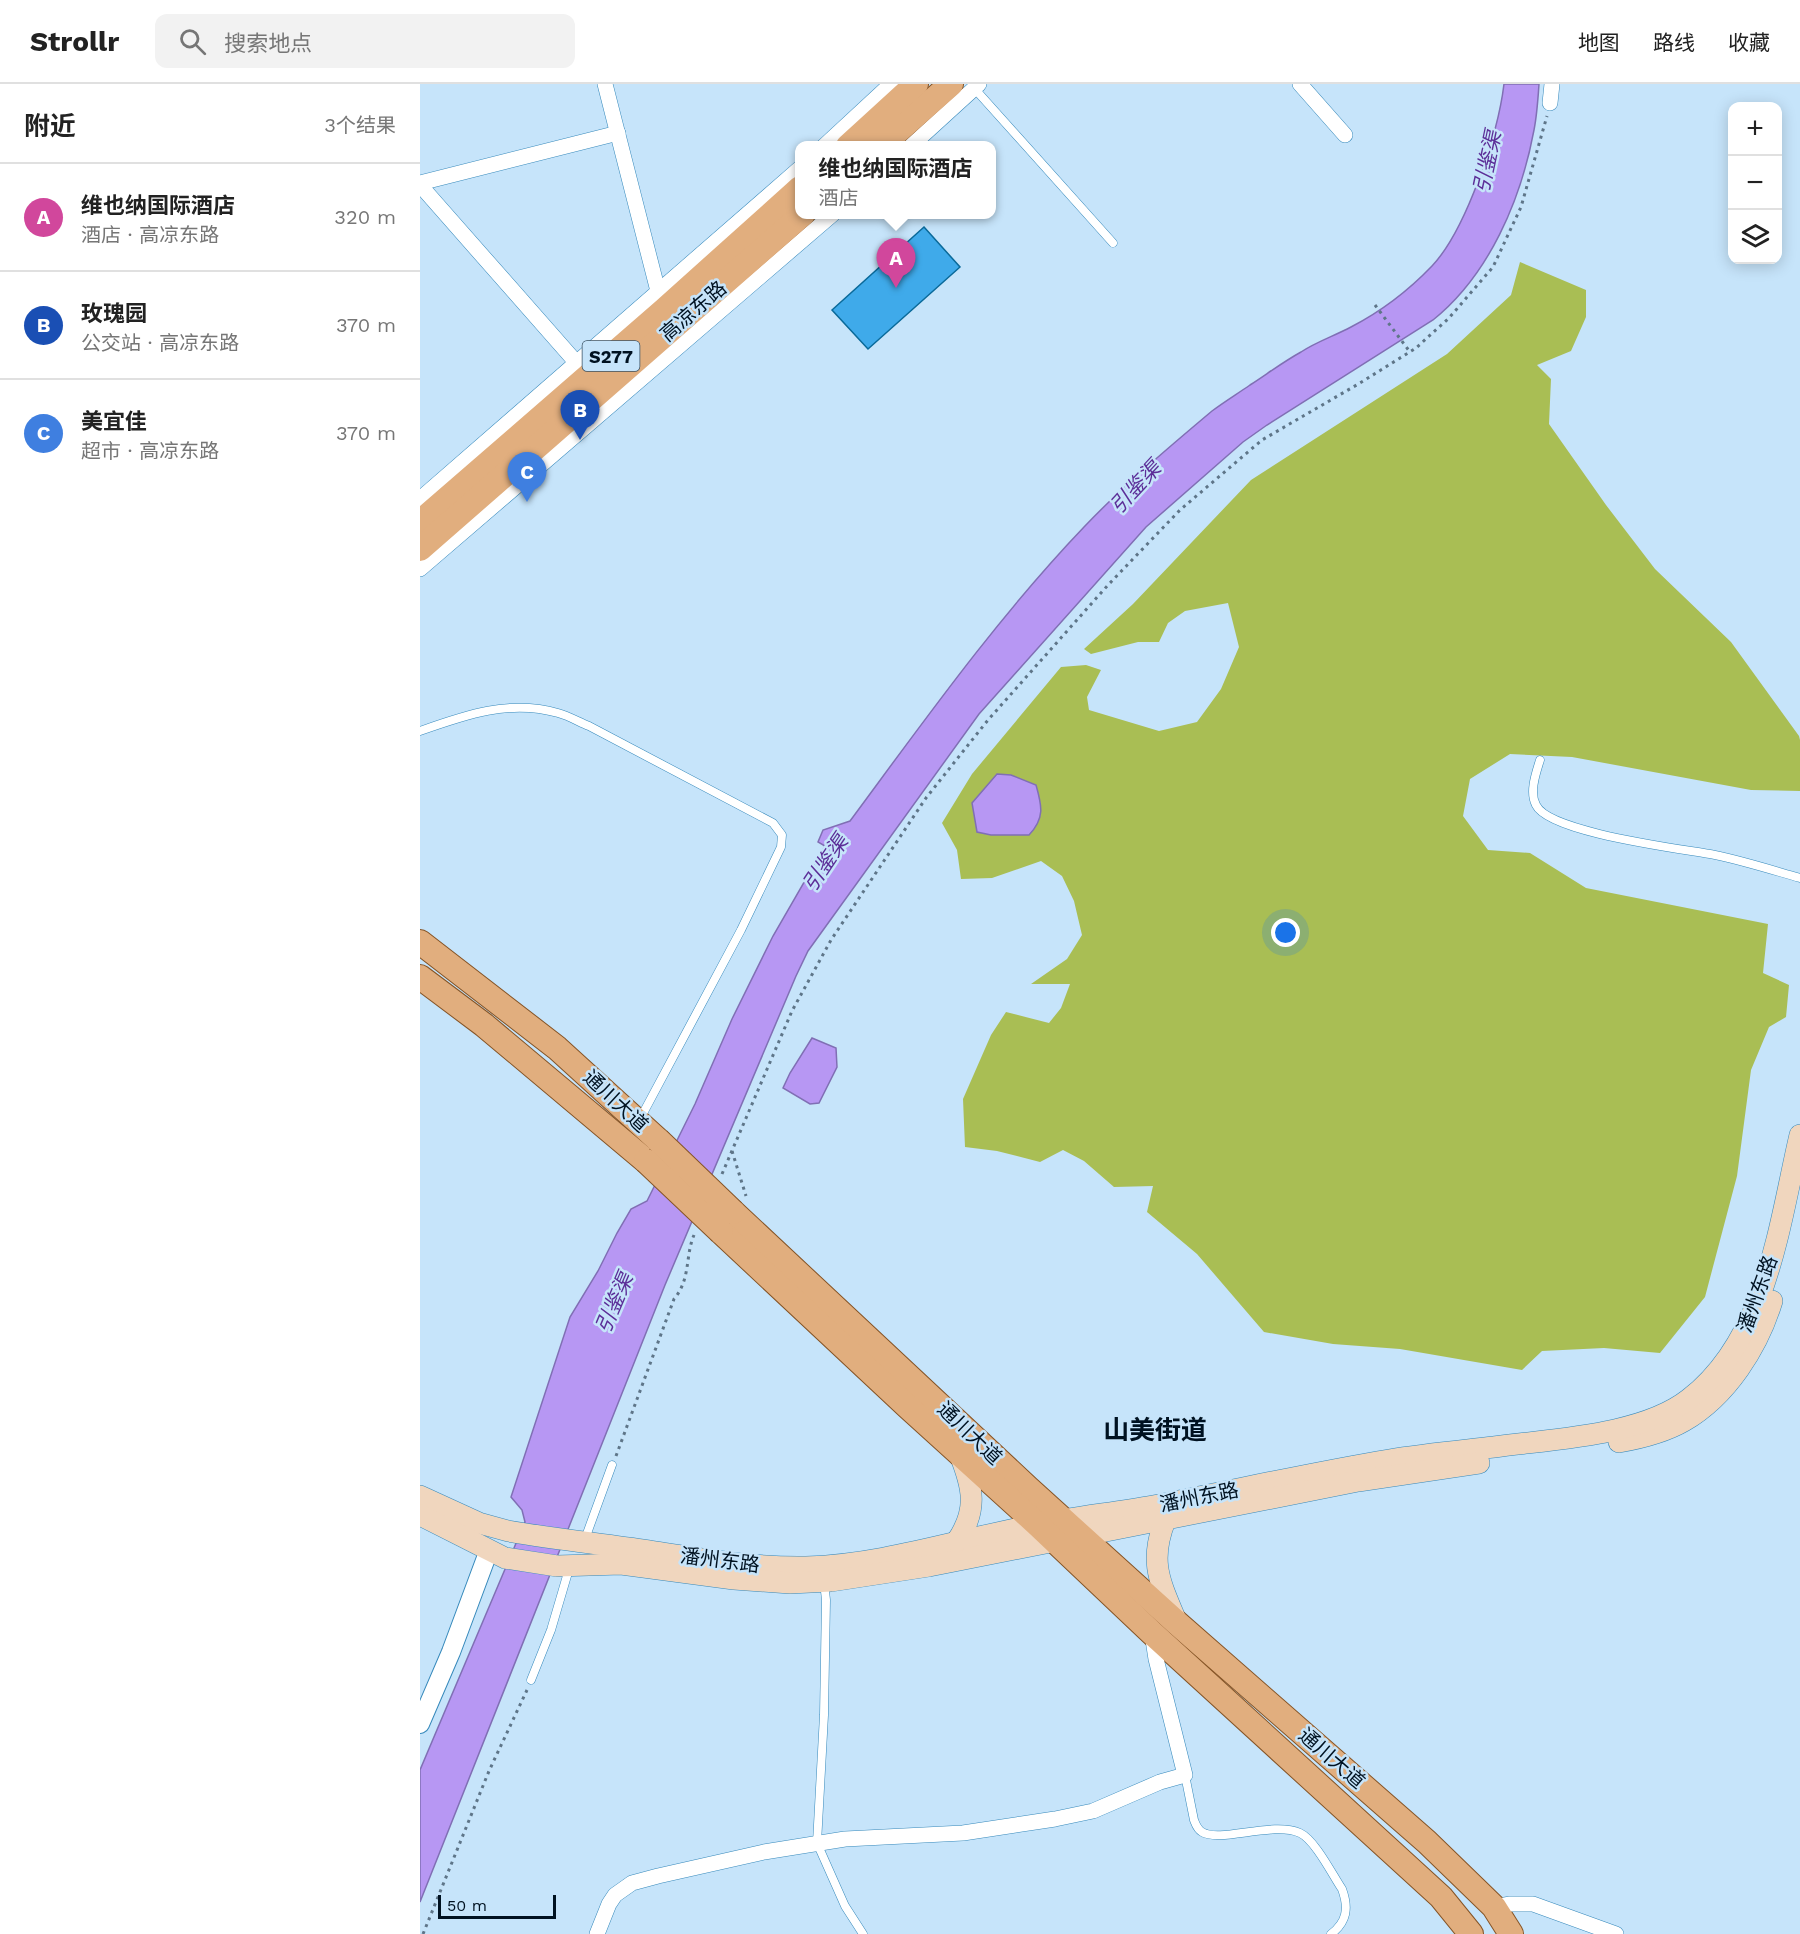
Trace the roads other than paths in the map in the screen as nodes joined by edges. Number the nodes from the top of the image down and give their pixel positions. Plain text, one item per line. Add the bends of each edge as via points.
1 (605, 84) edge
2 (1300, 84) edge
3 (1552, 84) edge
4 (906, 85) edge
5 (969, 85) edge
6 (1550, 103) road end
7 (618, 133) junction
8 (1345, 135) dead end
9 (832, 141) edge
10 (853, 141) edge
11 (888, 141) edge
12 (916, 141) edge
13 (795, 174) edge
14 (420, 184) edge
15 (795, 193) edge
16 (797, 219) edge
17 (825, 219) edge
18 (1113, 243) dead end
19 (673, 315) junction
20 (582, 370) junction
21 (531, 462) junction
22 (420, 499) edge
23 (420, 522) edge
24 (420, 549) edge
25 (420, 569) edge
26 (420, 731) edge
27 (1539, 760) dead end
28 (1800, 878) edge
29 (420, 942) edge
30 (420, 977) edge
31 (630, 1132) junction
32 (1800, 1135) edge
33 (1800, 1193) edge
34 (734, 1216) junction
35 (960, 1455) junction
36 (612, 1465) road end
37 (420, 1496) edge
38 (420, 1515) edge
39 (1166, 1518) junction
40 (1037, 1524) junction
41 (1067, 1533) junction
42 (957, 1541) junction
43 (577, 1542) junction
44 (497, 1554) junction
45 (563, 1567) junction
46 (823, 1574) junction
47 (1177, 1623) junction
48 (1152, 1633) junction
49 (1208, 1649) junction
50 (1193, 1669) junction
51 (531, 1680) road end
52 (420, 1724) edge
53 (1185, 1775) junction
54 (817, 1843) junction
55 (1494, 1907) junction
56 (597, 1934) edge
57 (863, 1934) edge
58 (1331, 1934) edge
59 (1471, 1934) edge
60 (1511, 1934) edge
61 (1616, 1934) edge

1 - 7 street
2 - 8 street
3 - 6 street
4 - 9 street
4 - 10 main road
5 - 11 main road
5 - 12 street
5 - 18 lane
7 - 14 street
7 - 19 street
13 - 19 street
14 - 20 street
15 - 19 main road, 高凉东路 / S277
16 - 19 main road, 高凉东路 / S277
17 - 19 street
19 - 20 main road, 高凉东路 / S277
19 - 21 main road, 高凉东路 / S277 via 627,380
20 - 22 street
20 - 23 main road, 高凉东路 / S277
21 - 24 main road, 高凉东路 / S277
21 - 25 street
26 - 31 lane via 502,708 559,713 773,823 782,835 781,847 741,930
27 - 28 lane via 1534,780 1535,805 1552,818 1583,830 1716,855
29 - 31 main road, 通川大道 via 557,1048
30 - 31 main road, 通川大道
31 - 34 main road, 通川大道, bridge via 658,1140
31 - 34 main road, 通川大道, bridge via 646,1161
32 - 41 main road, 潘州东路 via 1755,1309 1728,1358 1687,1401 1635,1424 1592,1434 1390,1460 1144,1507
33 - 39 main road, 潘州东路 via 1761,1332 1721,1391 1683,1421 1657,1433 1621,1442 1358,1481
34 - 35 main road, 通川大道
34 - 41 main road, 通川大道
35 - 40 main road, 通川大道
35 - 42 main road via 973,1497 968,1521
36 - 43 lane
37 - 43 main road, 潘州东路 via 479,1523
38 - 44 main road, 潘州东路
39 - 41 main road, 潘州东路
39 - 47 main road via 1158,1536 1156,1563
40 - 41 main road, 通川大道
40 - 42 main road, 潘州东路
41 - 46 main road, 潘州东路 via 929,1566
41 - 47 main road, 通川大道
41 - 48 main road, 通川大道
42 - 46 main road, 潘州东路
43 - 46 main road, 潘州东路
44 - 45 main road, 潘州东路
44 - 52 street
45 - 46 main road, 潘州东路 via 621,1564 734,1580 790,1582
45 - 51 lane via 551,1630
46 - 54 lane via 824,1715
47 - 49 main road, 通川大道
48 - 50 main road, 通川大道
48 - 53 street
49 - 50 main road
49 - 55 main road, 通川大道 via 1427,1842
50 - 59 main road, 通川大道 via 1441,1897
53 - 54 street via 1093,1811 1054,1819 963,1833
53 - 58 lane via 1194,1821 1202,1832 1279,1829 1309,1839 1342,1889 1347,1904 1344,1922
54 - 56 street via 632,1882 615,1895
54 - 57 lane via 845,1906
55 - 60 main road, 通川大道
55 - 61 street via 1533,1904

